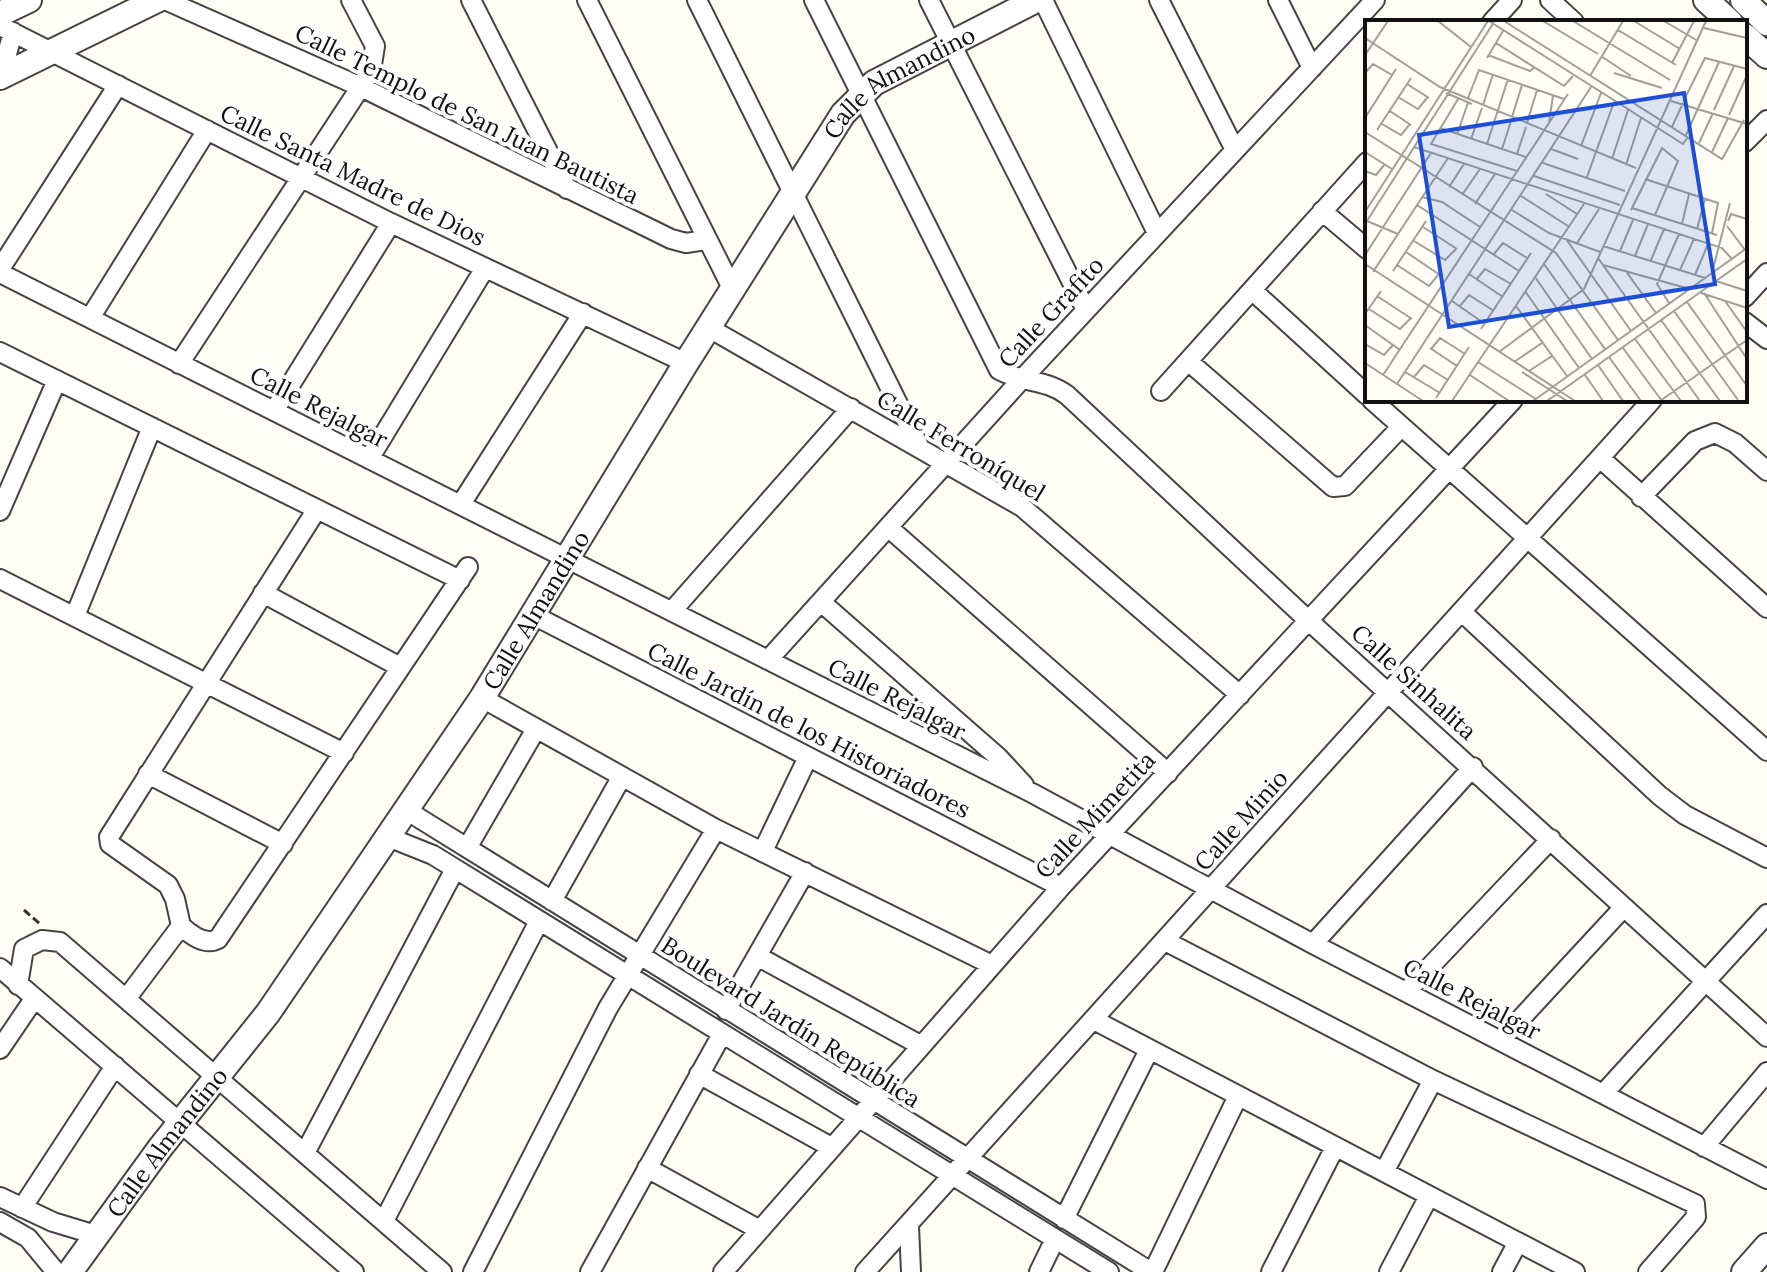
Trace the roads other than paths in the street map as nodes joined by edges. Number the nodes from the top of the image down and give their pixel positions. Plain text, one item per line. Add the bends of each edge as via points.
1 (29, 0) edge
2 (157, 0) edge
3 (165, 0) edge
4 (351, 0) edge
5 (471, 0) edge
6 (587, 0) edge
7 (697, 0) edge
8 (814, 0) edge
9 (929, 0) edge
10 (1036, 0) edge
11 (1043, 0) edge
12 (1159, 0) edge
13 (1278, 0) edge
14 (1375, 0) edge
15 (1512, 0) edge
16 (1550, 0) edge
17 (1706, 0) edge
18 (1743, 0) edge
19 (1494, 20) edge
20 (1572, 20) edge
21 (1728, 20) edge
22 (1767, 23) edge
23 (4, 24) edge
24 (1747, 38) edge
25 (951, 43) junction
26 (51, 52) junction
27 (1767, 56) edge
28 (1312, 68) junction
29 (1, 78) edge
30 (118, 85) junction
31 (361, 87) junction
32 (861, 93) junction
33 (1767, 120) edge
34 (207, 130) junction
35 (1747, 140) edge
36 (1235, 150) junction
37 (1365, 164) edge
38 (301, 177) junction
39 (567, 189) junction
40 (794, 194) junction
41 (1322, 211) junction
42 (391, 223) junction
43 (1157, 233) junction
44 (706, 240) junction
45 (1365, 247) edge
46 (485, 268) junction
47 (0, 271) edge
48 (1767, 273) edge
49 (733, 290) junction
50 (1253, 291) junction
51 (1747, 295) edge
52 (1086, 310) junction
53 (583, 313) junction
54 (90, 318) junction
55 (1747, 324) edge
56 (709, 328) junction
57 (1767, 339) edge
58 (0, 352) edge
59 (1188, 361) junction
60 (686, 363) junction
61 (179, 364) junction
62 (57, 380) junction
63 (1021, 380) junction
64 (1161, 391) dead end
65 (1365, 393) edge
66 (1374, 402) edge
67 (1511, 402) edge
68 (1650, 402) edge
69 (851, 408) junction
70 (274, 411) junction
71 (152, 427) junction
72 (1401, 427) junction
73 (920, 448) junction
74 (1600, 458) junction
75 (369, 459) junction
76 (946, 464) junction
77 (1451, 468) junction
78 (1767, 471) edge
79 (1641, 497) junction
80 (461, 504) junction
81 (317, 509) junction
82 (0, 511) edge
83 (889, 528) junction
84 (1530, 537) junction
85 (569, 559) junction
86 (0, 579) edge
87 (263, 593) junction
88 (821, 602) junction
89 (1767, 608) edge
90 (672, 611) junction
91 (1463, 613) junction
92 (75, 616) junction
93 (535, 616) junction
94 (1309, 621) junction
95 (768, 660) junction
96 (400, 667) junction
97 (207, 682) junction
98 (1389, 691) junction
99 (1240, 695) junction
100 (482, 698) junction
101 (536, 729) junction
102 (1767, 751) edge
103 (344, 753) junction
104 (808, 757) junction
105 (1473, 767) junction
106 (1168, 773) junction
107 (148, 774) junction
108 (621, 778) junction
109 (1032, 793) junction
110 (406, 810) junction
111 (716, 829) junction
112 (1109, 835) junction
113 (388, 837) junction
114 (1551, 839) junction
115 (283, 844) junction
116 (467, 848) junction
117 (763, 851) junction
118 (1767, 858) edge
119 (455, 869) junction
120 (805, 872) junction
121 (1061, 887) junction
122 (1211, 889) junction
123 (552, 901) junction
124 (1624, 907) junction
125 (1767, 914) edge
126 (539, 921) junction
127 (181, 926) junction
128 (1167, 942) junction
129 (1313, 944) junction
130 (638, 956) junction
131 (757, 956) junction
132 (992, 965) junction
133 (0, 968) edge
134 (626, 975) junction
135 (1706, 980) junction
136 (18, 985) junction
137 (1406, 992) junction
138 (34, 999) junction
139 (126, 999) junction
140 (726, 1010) junction
141 (1094, 1020) junction
142 (722, 1034) junction
143 (1767, 1037) edge
144 (1500, 1041) junction
145 (920, 1045) junction
146 (0, 1049) edge
147 (1149, 1050) junction
148 (115, 1066) junction
149 (1767, 1072) edge
150 (699, 1074) junction
151 (218, 1078) junction
152 (1433, 1080) junction
153 (1603, 1094) junction
154 (1238, 1096) junction
155 (872, 1100) junction
156 (856, 1117) junction
157 (182, 1121) junction
158 (831, 1147) junction
159 (1335, 1147) junction
160 (1704, 1147) junction
161 (305, 1153) junction
162 (969, 1160) junction
163 (647, 1168) junction
164 (1384, 1172) junction
165 (954, 1177) junction
166 (1767, 1179) edge
167 (1429, 1196) junction
168 (0, 1197) edge
169 (22, 1208) junction
170 (44, 1218) junction
171 (1064, 1219) junction
172 (384, 1221) junction
173 (909, 1226) junction
174 (3, 1228) edge
175 (760, 1230) junction
176 (96, 1235) junction
177 (28, 1238) junction
178 (1055, 1239) junction
179 (1518, 1242) junction
180 (1767, 1246) edge
181 (56, 1272) edge
182 (70, 1272) edge
183 (354, 1272) edge
184 (442, 1272) edge
185 (473, 1272) edge
186 (590, 1272) edge
187 (723, 1272) edge
188 (865, 1272) edge
189 (911, 1272) edge
190 (1039, 1272) edge
191 (1109, 1272) edge
192 (1152, 1272) edge
193 (1271, 1272) edge
194 (1389, 1272) edge
195 (1502, 1272) edge
196 (1575, 1272) edge
197 (1648, 1272) edge
198 (1744, 1272) edge

1 - 23 street
2 - 26 street
3 - 31 street, Calle Templo de San Juan Bautista
4 - 31 street via 376,55
5 - 39 street
6 - 44 street
7 - 40 street
8 - 32 street
9 - 25 street
10 - 25 street, Calle Almandino
11 - 43 street
12 - 36 street
13 - 28 street
14 - 28 street, Calle Grafito
15 - 19 street
16 - 20 street
17 - 21 street
18 - 22 street
23 - 26 street, Calle Santa Madre de Dios
23 - 29 street
24 - 27 street
25 - 32 street, Calle Almandino
25 - 52 street
26 - 29 street
26 - 30 street, Calle Santa Madre de Dios
28 - 36 street, Calle Grafito
30 - 34 street, Calle Santa Madre de Dios
30 - 47 street
31 - 38 street
31 - 39 street, Calle Templo de San Juan Bautista
32 - 40 street, Calle Almandino
32 - 63 street via 991,359 999,370
33 - 35 street
34 - 38 street, Calle Santa Madre de Dios
34 - 54 street
36 - 43 street, Calle Grafito
37 - 41 street
38 - 42 street, Calle Santa Madre de Dios
38 - 61 street
39 - 44 street, Calle Templo de San Juan Bautista via 671,239
40 - 49 street, Calle Almandino
40 - 73 street
41 - 45 street
41 - 50 street
42 - 46 street, Calle Santa Madre de Dios
42 - 70 street
43 - 52 street, Calle Grafito
44 - 49 street
46 - 53 street, Calle Santa Madre de Dios
46 - 75 street
47 - 54 street, Calle Rejalgar
48 - 51 street
49 - 56 street, Calle Almandino
50 - 59 street
50 - 65 street
52 - 63 street, Calle Grafito
53 - 60 street, Calle Santa Madre de Dios
53 - 80 street
54 - 61 street, Calle Rejalgar
55 - 57 street
56 - 60 street, Calle Almandino
56 - 69 street, Calle Ferroníquel
58 - 62 street
59 - 64 street
59 - 72 street via 1333,487 1345,486
60 - 85 street, Calle Almandino
61 - 70 street, Calle Rejalgar
62 - 71 street
62 - 82 street
63 - 76 street, Calle Grafito
63 - 94 street, Calle Sinhalita via 1047,382 1067,395
66 - 72 street
67 - 77 street, Calle Mimetita
68 - 74 street, Calle Minio
69 - 73 street, Calle Ferroníquel
69 - 90 street
70 - 75 street, Calle Rejalgar
71 - 81 street
71 - 92 street
72 - 77 street
73 - 76 street, Calle Ferroníquel
74 - 79 street
74 - 84 street, Calle Minio
75 - 80 street, Calle Rejalgar
76 - 83 street, Calle Grafito
76 - 99 street, Calle Ferroníquel via 1003,494 1044,524
77 - 84 street
77 - 94 street, Calle Mimetita
78 - 79 street via 1715,433 1695,441
79 - 89 street
80 - 85 street, Calle Rejalgar
81 - 87 street
81 - 96 street via 464,574
83 - 88 street, Calle Grafito
83 - 106 street
84 - 91 street, Calle Minio
84 - 102 street
85 - 90 street, Calle Rejalgar
85 - 93 street, Calle Almandino
86 - 92 street
87 - 96 street
87 - 97 street
88 - 95 street, Calle Grafito
88 - 109 street
90 - 95 street, Calle Rejalgar
91 - 98 street, Calle Minio
91 - 118 street via 1660,796
92 - 97 street
93 - 100 street, Calle Almandino
93 - 104 street, Calle Jardín de los Historiadores
94 - 98 street, Calle Sinhalita
94 - 99 street, Calle Mimetita
95 - 109 street, Calle Rejalgar
96 - 103 street
97 - 103 street
97 - 107 street
98 - 105 street, Calle Sinhalita
98 - 122 street, Calle Minio
99 - 106 street, Calle Mimetita
100 - 101 street
100 - 110 street, Calle Almandino
101 - 108 street
101 - 116 street
103 - 115 street
104 - 117 street
104 - 121 street, Calle Jardín de los Historiadores
105 - 114 street, Calle Sinhalita
105 - 129 street
106 - 112 street, Calle Mimetita
107 - 115 street
107 - 127 street via 109,840 168,885
108 - 111 street
108 - 123 street
109 - 112 street, Calle Rejalgar
110 - 113 street, Calle Almandino
110 - 116 street, Boulevard Jardín República
111 - 117 street
111 - 130 street
112 - 121 street, Calle Mimetita
112 - 122 street, Calle Rejalgar
113 - 119 street, Boulevard Jardín República via 419,847
113 - 151 street, Calle Almandino
114 - 124 street, Calle Sinhalita
114 - 137 street
115 - 127 street via 221,934 208,942
116 - 123 street, Boulevard Jardín República
117 - 120 street
119 - 126 street, Boulevard Jardín República
119 - 161 street
120 - 131 street
120 - 132 street
121 - 132 street, Calle Mimetita
122 - 128 street, Calle Minio
122 - 129 street, Calle Rejalgar
123 - 130 street, Boulevard Jardín República
124 - 135 street, Calle Sinhalita
124 - 144 street
125 - 135 street
126 - 134 street, Boulevard Jardín República
126 - 172 street
127 - 139 street
128 - 141 street, Calle Minio
128 - 152 street
129 - 137 street, Calle Rejalgar
130 - 134 street
130 - 140 street, Boulevard Jardín República
131 - 140 street
131 - 145 street
132 - 145 street, Calle Mimetita
133 - 136 street
134 - 142 street, Boulevard Jardín República
134 - 185 street
135 - 143 street, Calle Sinhalita
135 - 153 street
136 - 138 street
136 - 139 street via 24,949 42,940 60,942
137 - 144 street, Calle Rejalgar
138 - 146 street
138 - 148 street
139 - 151 street
140 - 155 street, Boulevard Jardín República
141 - 147 street
141 - 162 street, Calle Minio
142 - 150 street
142 - 156 street, Boulevard Jardín República
144 - 153 street, Calle Rejalgar
145 - 155 street, Calle Mimetita
147 - 154 street
147 - 171 street
148 - 157 street
148 - 169 street
149 - 160 street
150 - 158 street
150 - 163 street
151 - 157 street, Calle Almandino
151 - 161 street
152 - 164 street
152 - 197 street via 1695,1204 1696,1217
153 - 160 street, Calle Rejalgar
154 - 159 street
154 - 192 street
155 - 156 street, Calle Mimetita
155 - 162 street, Boulevard Jardín República
156 - 158 street, Calle Mimetita
156 - 165 street, Boulevard Jardín República
157 - 176 street, Calle Almandino
157 - 183 street
158 - 175 street, Calle Mimetita
159 - 164 street
159 - 193 street
160 - 166 street, Calle Rejalgar
161 - 172 street
162 - 165 street, Calle Minio
162 - 171 street, Boulevard Jardín República
163 - 175 street
163 - 186 street
164 - 167 street
165 - 173 street, Calle Minio
165 - 178 street, Boulevard Jardín República
167 - 179 street
167 - 194 street
168 - 169 street
169 - 170 street
170 - 176 street
170 - 177 street
171 - 192 street, Boulevard Jardín República
172 - 184 street
173 - 188 street, Calle Minio
173 - 189 street
174 - 177 street
175 - 187 street, Calle Mimetita
176 - 182 street, Calle Almandino
177 - 181 street
178 - 190 street
178 - 191 street, Boulevard Jardín República
179 - 195 street
179 - 196 street
180 - 198 street

